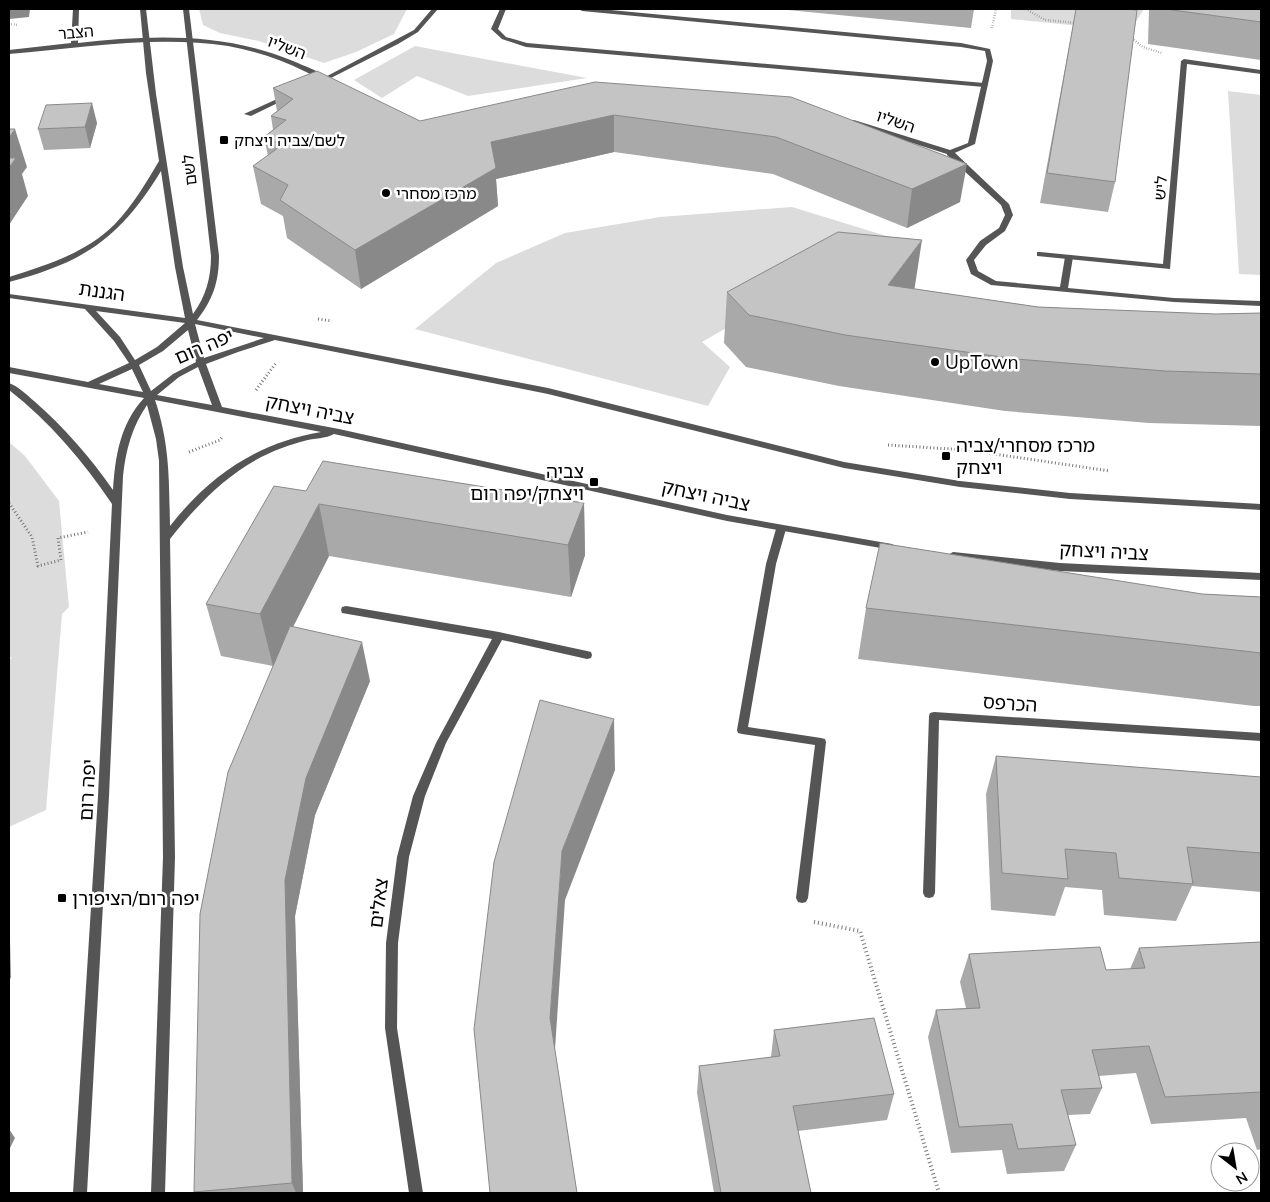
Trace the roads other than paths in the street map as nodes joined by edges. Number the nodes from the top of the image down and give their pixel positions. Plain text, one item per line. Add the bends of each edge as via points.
1 (76, 9) edge
2 (143, 9) edge
3 (186, 9) edge
4 (435, 9) edge
5 (503, 9) edge
6 (582, 9) edge
7 (146, 40) junction
8 (189, 41) junction
9 (74, 45) junction
10 (9, 52) edge
11 (1261, 72) edge
12 (326, 79) junction
13 (334, 83) edge
14 (984, 85) junction
15 (308, 86) edge
16 (300, 90) edge
17 (248, 114) dead end
18 (842, 119) edge
19 (950, 152) junction
20 (163, 161) junction
21 (1040, 254) dead end
22 (1069, 257) junction
23 (9, 280) edge
24 (1064, 290) junction
25 (9, 296) edge
26 (1261, 304) edge
27 (88, 306) junction
28 (190, 321) junction
29 (277, 338) junction
30 (201, 363) junction
31 (135, 364) junction
32 (9, 370) edge
33 (88, 385) junction
34 (9, 386) edge
35 (151, 397) junction
36 (218, 408) junction
37 (339, 432) junction
38 (118, 505) junction
39 (1261, 507) edge
40 (781, 529) junction
41 (164, 540) junction
42 (904, 549) edge
43 (943, 554) edge
44 (1261, 577) edge
45 (346, 610) dead end
46 (499, 636) junction
47 (587, 655) dead end
48 (1261, 737) edge
49 (929, 893) dead end
50 (802, 898) road end
51 (80, 1193) edge
52 (158, 1193) edge
53 (416, 1193) edge

1 - 9 street
2 - 7 street, לשם
3 - 8 street, לשם
4 - 12 street via 416,31
5 - 14 street via 494,29 504,38 526,45
6 - 14 street via 979,48 988,50 990,60
7 - 8 street, השליו
7 - 9 street, הצבר
7 - 20 street, לשם
8 - 12 street, השליו via 236,45 269,54
8 - 28 street, לשם via 215,266 210,294
9 - 10 street, הצבר
11 - 22 street, ליש via 1184,61 1167,267
12 - 13 street, השליו
12 - 15 street
14 - 19 street via 970,144
16 - 17 street
18 - 19 street, השליו
19 - 24 street via 1005,204 1009,214 1002,229 983,243 970,260 974,272 994,283
20 - 23 street via 138,204 108,237 62,262
20 - 28 street, לשם
21 - 22 street, ליש
22 - 24 street
24 - 26 street
25 - 27 street, הגננת
27 - 28 street, הגננת
27 - 31 street via 114,332
28 - 29 street
28 - 30 street, לשם
28 - 31 street, לשם via 163,346
29 - 30 street, יפה רום
29 - 39 street via 548,391 844,465 960,484 1070,496
30 - 35 street, יפה רום via 180,373
30 - 36 street, לשם
31 - 33 street, לשם
31 - 35 street
32 - 33 street
33 - 35 street
34 - 38 street via 68,441
35 - 36 street, צביה ויצחק
35 - 38 street, יפה רום via 134,416 124,440
35 - 41 street via 163,454
36 - 37 street, צביה ויצחק
37 - 40 street, צביה ויצחק
37 - 41 street via 297,439 264,451 242,464 207,489
38 - 51 street, יפה רום via 104,808
40 - 42 street, צביה ויצחק
40 - 50 street via 771,564 742,730 821,742
41 - 52 street via 169,857
43 - 44 street, צביה ויצחק via 1060,567
45 - 46 street
46 - 47 street
46 - 53 street, צאלים via 441,743 419,796 403,857 392,943 392,1028
48 - 49 street, הכרפס via 934,716

